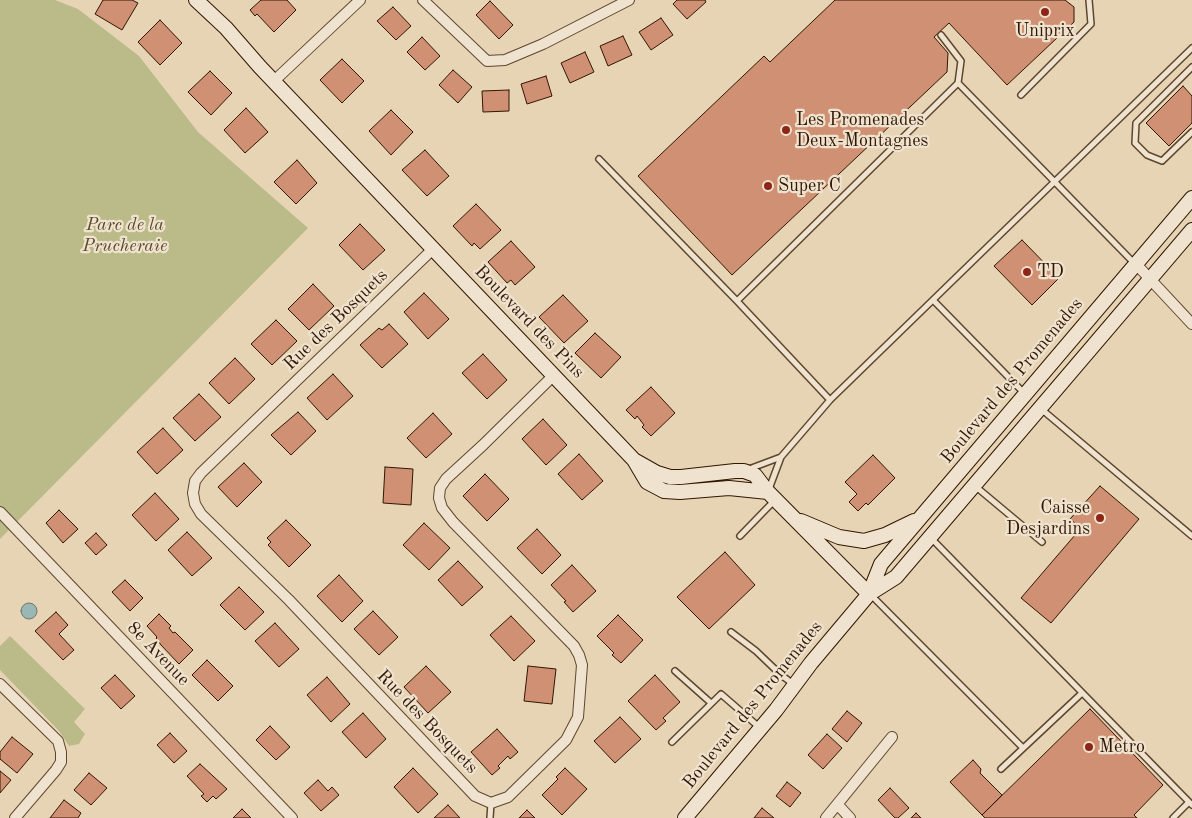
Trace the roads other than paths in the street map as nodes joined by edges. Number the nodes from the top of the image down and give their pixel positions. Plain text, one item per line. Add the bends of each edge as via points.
1 (196, 0) edge
2 (360, 0) edge
3 (423, 0) edge
4 (629, 0) edge
5 (1090, 0) edge
6 (611, 3) edge
7 (941, 35) dead end
8 (1192, 48) edge
9 (1192, 66) edge
10 (274, 82) junction
11 (958, 83) junction
12 (1021, 95) dead end
13 (1192, 132) edge
14 (599, 159) dead end
15 (1054, 183) junction
16 (1192, 198) edge
17 (1192, 230) edge
18 (433, 249) junction
19 (1136, 264) junction
20 (1150, 279) junction
21 (737, 300) junction
22 (933, 300) junction
23 (1192, 324) edge
24 (554, 375) junction
25 (1025, 394) junction
26 (830, 400) junction
27 (1040, 408) junction
28 (782, 457) junction
29 (634, 460) junction
30 (744, 471) junction
31 (974, 486) junction
32 (772, 496) junction
33 (0, 512) edge
34 (793, 518) junction
35 (919, 519) junction
36 (740, 536) dead end
37 (1192, 536) edge
38 (930, 537) junction
39 (1042, 542) dead end
40 (869, 594) junction
41 (732, 632) dead end
42 (675, 671) dead end
43 (0, 684) edge
44 (795, 686) junction
45 (1082, 693) junction
46 (711, 703) junction
47 (761, 728) junction
48 (892, 737) dead end
49 (672, 742) dead end
50 (1023, 748) junction
51 (1001, 769) dead end
52 (491, 803) junction
53 (1190, 803) edge
54 (838, 805) junction
55 (15, 818) edge
56 (292, 818) edge
57 (490, 818) edge
58 (685, 818) edge
59 (826, 818) edge
60 (850, 818) edge
61 (1173, 818) edge

1 - 10 street, Boulevard des Pins
2 - 10 street
3 - 6 street via 487,61 505,60 543,44
4 - 6 street
5 - 12 lane via 1091,24
7 - 11 lane via 961,61
8 - 15 lane
9 - 13 lane via 1136,123 1135,143 1147,155 1162,161
10 - 18 street, Boulevard des Pins
11 - 15 lane
11 - 21 lane
14 - 21 lane
15 - 19 lane
15 - 22 lane
16 - 19 street, Boulevard des Promenades
17 - 20 street, Boulevard des Promenades
18 - 24 street, Boulevard des Pins
18 - 52 street, Rue des Bosquets via 202,472 195,481 193,493 201,514 289,600 475,796
19 - 20 street
19 - 25 street, Boulevard des Promenades
20 - 23 street
20 - 27 street, Boulevard des Promenades
21 - 26 lane
22 - 25 lane
22 - 26 lane
24 - 29 street, Boulevard des Pins
24 - 52 street via 440,488 442,508 453,522 574,646 582,665 578,717 566,740 508,797
25 - 35 street, Boulevard des Promenades
26 - 28 lane
27 - 31 street, Boulevard des Promenades
27 - 37 lane
28 - 30 lane
28 - 32 lane
29 - 30 street, Boulevard des Pins via 670,477
29 - 32 street via 647,482 664,490 729,488
30 - 32 street via 758,478
31 - 38 street, Boulevard des Promenades
31 - 39 lane
32 - 34 street
32 - 36 lane
33 - 56 street, 8e Avenue
34 - 35 street via 839,537 864,541
34 - 40 street
35 - 40 street, Boulevard des Promenades via 881,564
38 - 40 street, Boulevard des Promenades via 896,577
38 - 45 lane
40 - 44 street, Boulevard des Promenades
40 - 50 lane
41 - 44 lane
42 - 46 lane
43 - 55 street via 58,741 61,752 61,762 56,770
44 - 47 street, Boulevard des Promenades
45 - 50 lane
45 - 53 lane
46 - 47 lane via 721,694
46 - 49 lane
47 - 58 street, Boulevard des Promenades
48 - 54 street
50 - 51 lane
52 - 57 lane
53 - 61 lane
54 - 59 street
54 - 60 street

